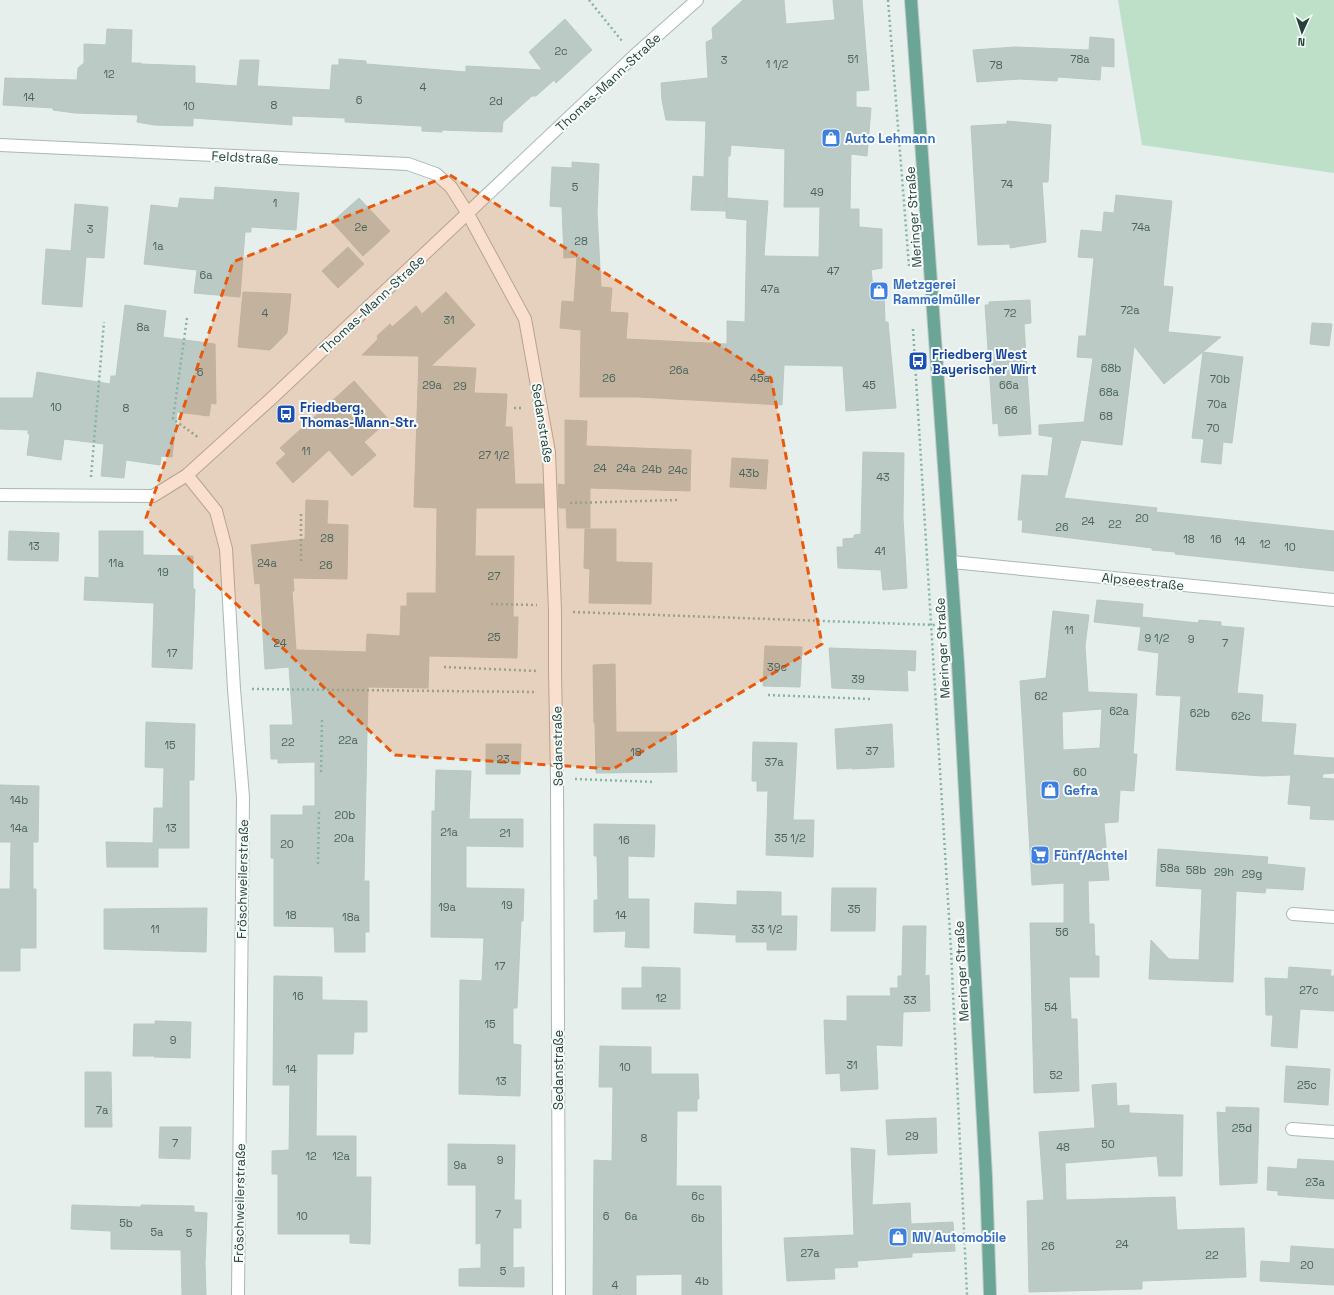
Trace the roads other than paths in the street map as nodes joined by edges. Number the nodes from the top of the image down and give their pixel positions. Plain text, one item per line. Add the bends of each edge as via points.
1 (697, 0) edge
2 (911, 0) edge
3 (0, 146) edge
4 (468, 214) junction
5 (187, 475) junction
6 (0, 495) edge
7 (952, 562) junction
8 (1334, 600) edge
9 (1293, 914) dead end
10 (1334, 917) edge
11 (1292, 1129) dead end
12 (1334, 1132) edge
13 (238, 1295) edge
14 (559, 1295) edge
15 (990, 1295) edge

1 - 4 street, Thomas-Mann-Straße via 634,56
2 - 7 main road, Meringer Straße
3 - 4 street, Feldstraße via 408,164 436,174 452,187
4 - 5 street, Thomas-Mann-Straße
4 - 14 street, Sedanstraße via 525,319 549,452 555,608
5 - 6 street, Thomas-Mann-Straße via 152,496
5 - 13 street, Fröschweilerstraße via 216,511 226,549 243,797
7 - 8 street, Alpseestraße
7 - 15 main road, Meringer Straße
9 - 10 street
11 - 12 street

